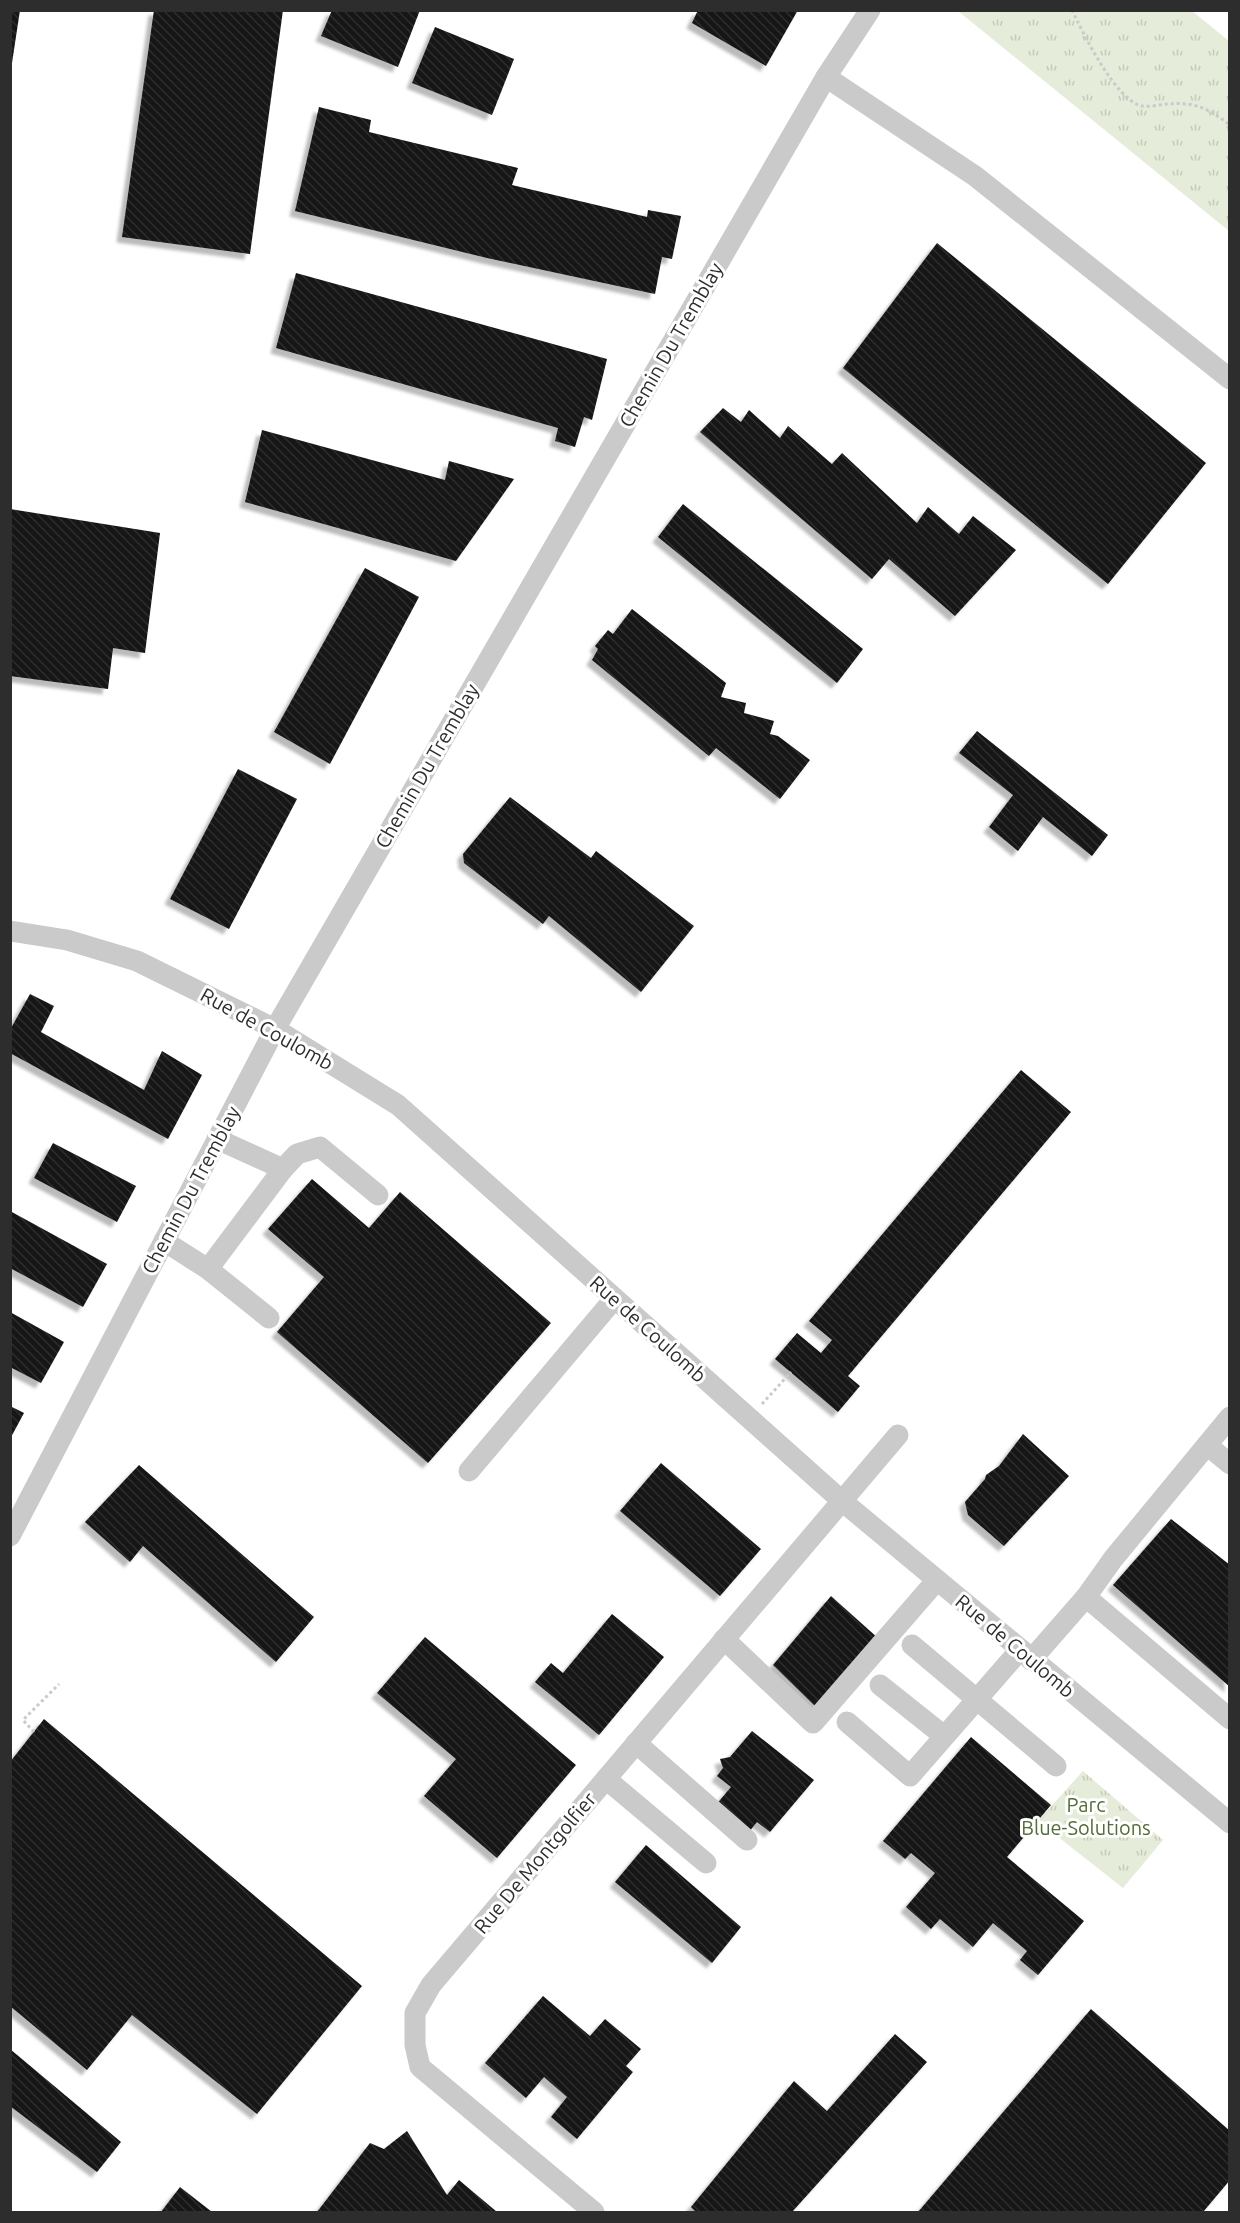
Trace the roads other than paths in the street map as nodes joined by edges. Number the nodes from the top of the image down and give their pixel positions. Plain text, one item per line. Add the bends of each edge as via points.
1 (870, 10) edge
2 (826, 77) junction
3 (1230, 379) edge
4 (10, 930) edge
5 (275, 1029) junction
6 (217, 1139) junction
7 (283, 1170) junction
8 (378, 1195) dead end
9 (164, 1241) junction
10 (208, 1269) junction
11 (614, 1299) junction
12 (269, 1318) dead end
13 (1230, 1417) edge
14 (898, 1435) dead end
15 (1207, 1445) junction
16 (1230, 1464) edge
17 (469, 1471) dead end
18 (842, 1501) junction
19 (10, 1536) edge
20 (937, 1580) junction
21 (1086, 1597) junction
22 (724, 1640) junction
23 (912, 1645) dead end
24 (1025, 1655) junction
25 (880, 1686) dead end
26 (978, 1698) junction
27 (1230, 1719) edge
28 (848, 1722) dead end
29 (944, 1737) junction
30 (636, 1743) junction
31 (1056, 1766) dead end
32 (606, 1779) junction
33 (1230, 1823) edge
34 (747, 1840) dead end
35 (706, 1863) dead end
36 (594, 2212) edge

1 - 2 street, Chemin Du Tremblay
2 - 3 street via 975,176
2 - 5 street, Chemin Du Tremblay
4 - 5 street, Rue de Coulomb via 67,940 137,961
5 - 6 street, Chemin Du Tremblay
5 - 11 street, Rue de Coulomb via 398,1105
6 - 7 street
6 - 9 street, Chemin Du Tremblay
7 - 8 street via 297,1154 320,1147
7 - 10 street
9 - 10 street
9 - 19 street, Chemin Du Tremblay
10 - 12 street
11 - 17 street
11 - 18 street, Rue de Coulomb
13 - 15 street
14 - 18 street, Rue De Montgolfier
15 - 16 street
15 - 21 street
18 - 20 street, Rue de Coulomb
18 - 22 street, Rue De Montgolfier
20 - 22 street via 813,1723
20 - 24 street, Rue de Coulomb
21 - 24 street
21 - 27 street
22 - 30 street, Rue De Montgolfier
23 - 26 street
24 - 26 street
24 - 33 street, Rue de Coulomb
25 - 29 street
26 - 29 street
26 - 31 street
28 - 29 street via 910,1776
30 - 32 street, Rue De Montgolfier
30 - 34 street
32 - 35 street
32 - 36 street, Rue De Montgolfier via 431,1985 415,2013 420,2067

